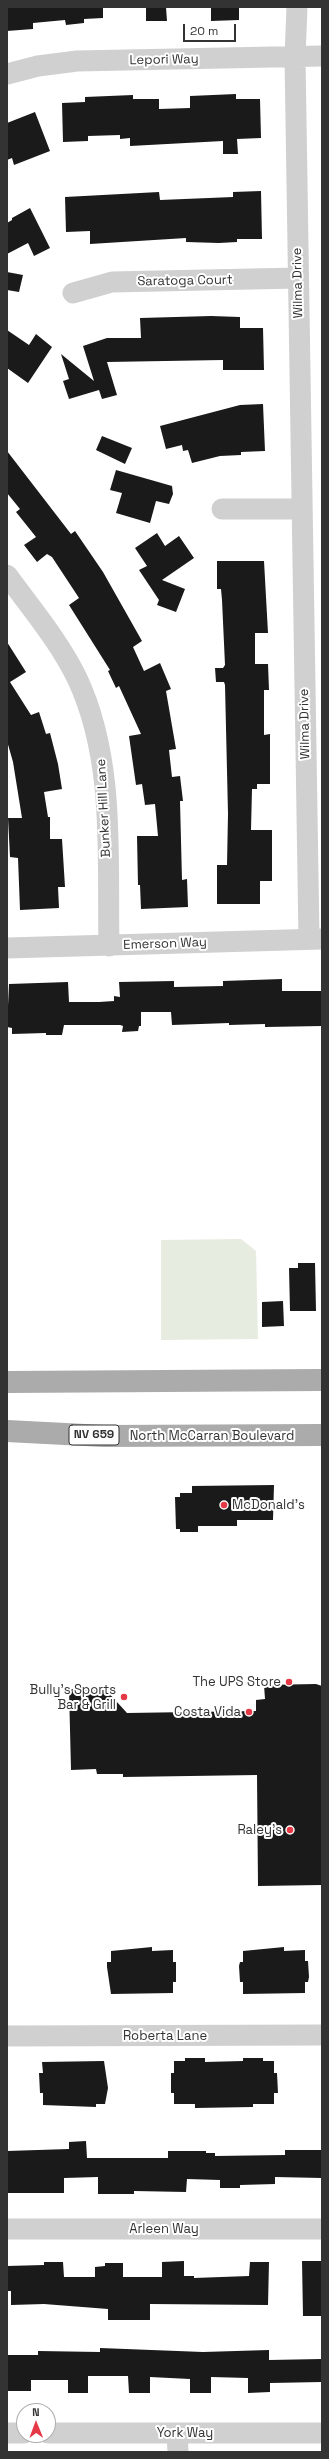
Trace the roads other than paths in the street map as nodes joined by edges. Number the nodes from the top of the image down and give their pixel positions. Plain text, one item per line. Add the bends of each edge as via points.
1 (297, 7) edge
2 (322, 56) edge
3 (295, 57) junction
4 (7, 74) edge
5 (298, 278) junction
6 (73, 293) dead end
7 (222, 509) dead end
8 (302, 509) junction
9 (7, 575) edge
10 (315, 939) edge
11 (109, 946) junction
12 (7, 948) edge
13 (322, 1380) edge
14 (7, 1382) edge
15 (7, 1431) edge
16 (322, 1435) edge
17 (322, 2035) edge
18 (7, 2036) edge
19 (7, 2229) edge
20 (322, 2229) edge
21 (322, 2433) edge
22 (56, 2434) edge
23 (177, 2443) edge

1 - 3 street, Wilma Drive
2 - 3 street, Lepori Way
3 - 4 street, Lepori Way via 77,61 38,66
3 - 5 street, Wilma Drive
5 - 6 street, Saratoga Court via 112,282
5 - 8 street, Wilma Drive
7 - 8 street
8 - 10 street, Wilma Drive
9 - 11 street, Bunker Hill Lane via 58,644 91,712 105,783
10 - 11 street, Emerson Way
11 - 12 street, Emerson Way
13 - 14 main road
15 - 16 main road, North McCarran Boulevard / NV 659 via 104,1436
17 - 18 street, Roberta Lane
19 - 20 street, Arleen Way
21 - 23 street, York Way
22 - 23 street, York Way

